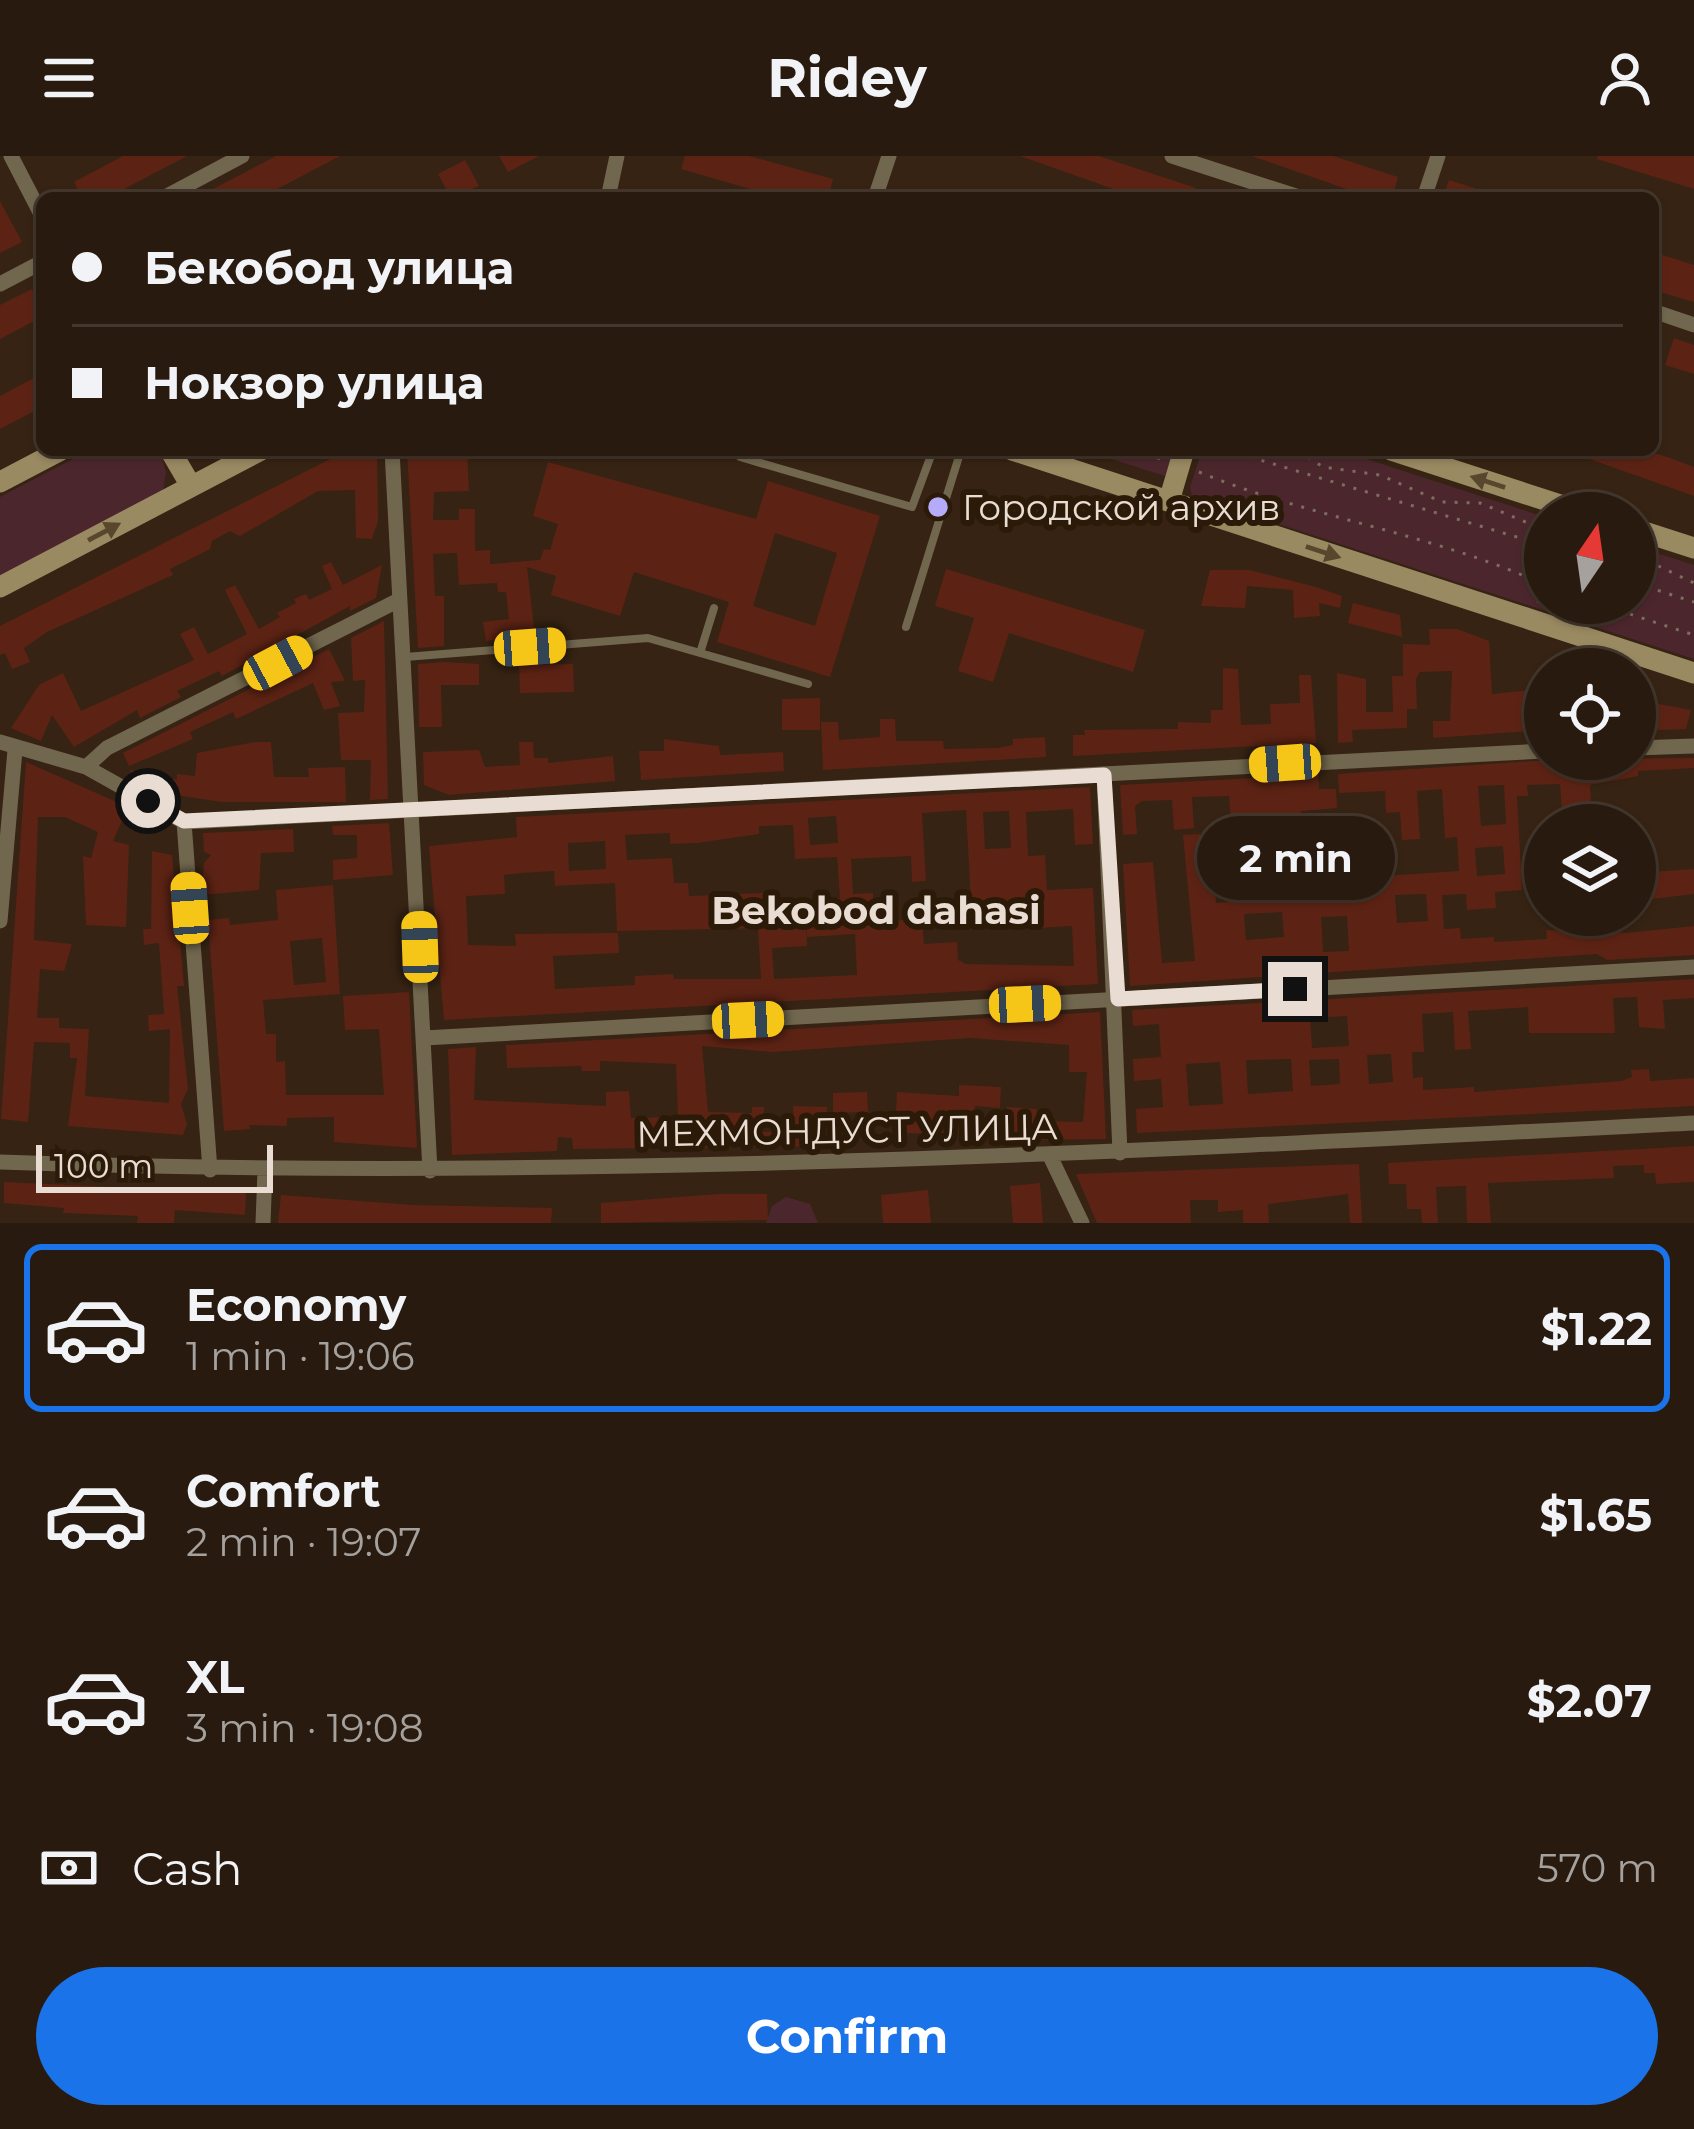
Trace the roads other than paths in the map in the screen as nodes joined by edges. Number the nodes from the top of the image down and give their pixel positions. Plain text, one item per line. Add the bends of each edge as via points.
1 (11, 156) edge
2 (242, 156) edge
3 (617, 156) edge
4 (889, 156) edge
5 (1172, 156) edge
6 (1438, 156) edge
7 (174, 192) edge
8 (609, 192) edge
9 (876, 192) edge
10 (1283, 192) edge
11 (1426, 192) edge
12 (36, 204) edge
13 (36, 265) edge
14 (0, 284) edge
15 (1659, 313) edge
16 (1694, 325) edge
17 (50, 456) edge
18 (174, 456) edge
19 (249, 456) edge
20 (392, 456) edge
21 (744, 456) edge
22 (931, 456) edge
23 (959, 456) edge
24 (1030, 456) edge
25 (1409, 456) edge
26 (1182, 457) edge
27 (0, 482) edge
28 (191, 486) junction
29 (1524, 493) edge
30 (1169, 501) junction
31 (1656, 536) edge
32 (1694, 548) edge
33 (0, 587) edge
34 (399, 600) junction
35 (714, 608) dead end
36 (906, 627) dead end
37 (700, 653) junction
38 (403, 657) junction
39 (1694, 673) edge
40 (808, 684) dead end
41 (7, 746) edge
42 (1694, 746) edge
43 (1656, 747) edge
44 (1524, 752) edge
45 (86, 767) junction
46 (1104, 775) junction
47 (5, 789) edge
48 (415, 812) junction
49 (184, 821) junction
50 (0, 921) edge
51 (1694, 967) edge
52 (1118, 999) junction
53 (424, 1038) junction
54 (1694, 1123) edge
55 (1120, 1153) junction
56 (1050, 1156) junction
57 (0, 1162) edge
58 (210, 1170) junction
59 (266, 1170) junction
60 (430, 1171) junction
61 (262, 1223) edge
62 (1082, 1223) edge

1 - 12 street
2 - 7 street
3 - 8 street
4 - 9 street
5 - 10 street
6 - 11 street
13 - 14 street
15 - 16 street
17 - 27 main road
18 - 28 main road
19 - 28 main road
20 - 34 street
21 - 22 lane via 912,507
23 - 36 lane
24 - 30 main road
29 -> 25 main road
26 - 30 main road
33 -> 28 main road
30 -> 39 main road
31 - 32 main road
34 - 38 street
34 - 45 street via 106,748
35 - 37 lane
37 - 38 lane via 648,638
37 - 40 lane
38 - 48 street
41 - 45 street
41 - 47 street
42 - 43 street
44 - 46 street
45 - 49 street
46 - 48 street
46 - 52 street
47 - 50 street
48 - 49 street
48 - 53 street
49 - 58 street
51 - 52 street
52 - 53 street
52 - 55 street
53 - 60 street
54 - 55 street, МЕХМОНДУСТ УЛИЦА
55 - 56 street, МЕХМОНДУСТ УЛИЦА
56 - 60 street, МЕХМОНДУСТ УЛИЦА
56 - 62 street
57 - 58 street, МЕХМОНДУСТ УЛИЦА
58 - 59 street, МЕХМОНДУСТ УЛИЦА
59 - 60 street, МЕХМОНДУСТ УЛИЦА
59 - 61 street

